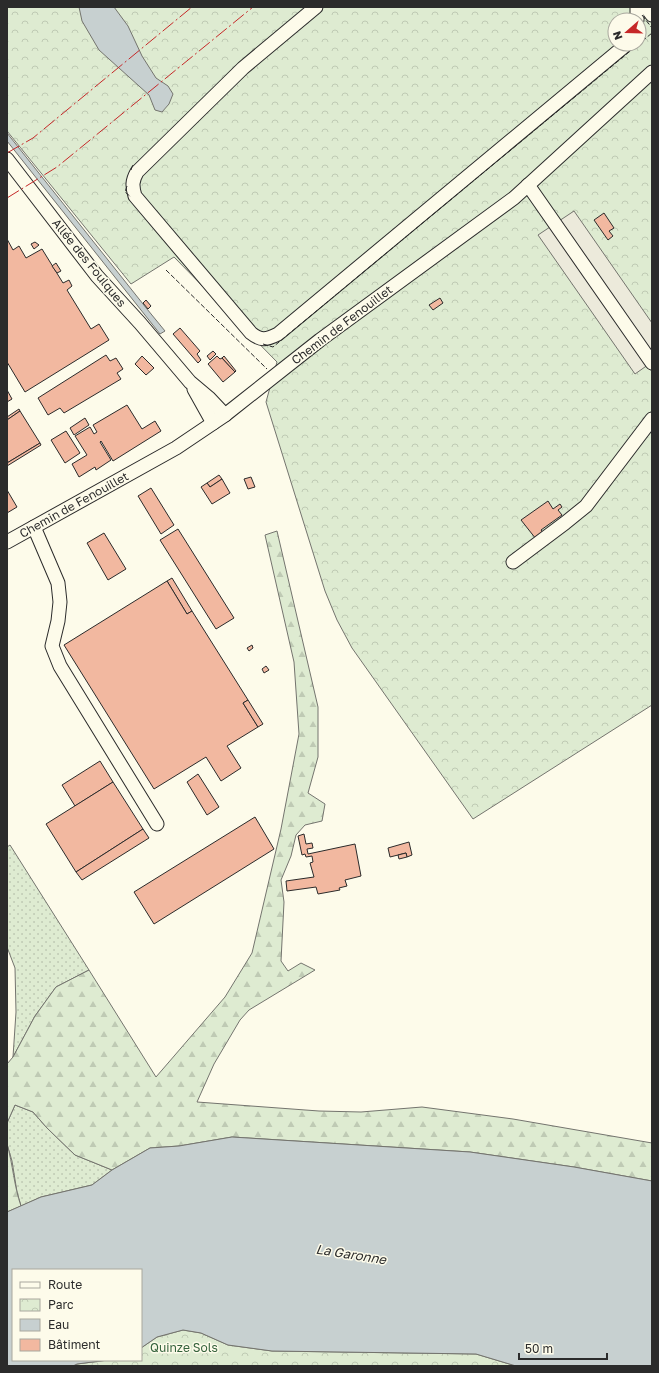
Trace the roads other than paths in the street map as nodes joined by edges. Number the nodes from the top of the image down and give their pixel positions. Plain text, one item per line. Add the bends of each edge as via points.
1 (316, 7) edge
2 (646, 7) edge
3 (652, 14) edge
4 (617, 52) edge
5 (652, 72) edge
6 (7, 159) edge
7 (528, 185) junction
8 (652, 363) edge
9 (190, 382) junction
10 (225, 415) junction
11 (652, 419) edge
12 (213, 423) junction
13 (34, 527) junction
14 (7, 542) edge
15 (513, 562) dead end
16 (157, 824) dead end

1 - 4 street via 243,68 137,172 133,180 135,196 257,338 268,339 278,334
2 - 3 street
5 - 7 street, Chemin de Fenouillet
6 - 9 street, Allée des Foulques via 97,276
7 - 8 street
7 - 10 street, Chemin de Fenouillet via 514,198 320,340
9 - 10 street, Allée des Foulques
9 - 12 street, Allée des Foulques
10 - 12 street, Chemin de Fenouillet
11 - 15 street via 586,506
12 - 13 street, Chemin de Fenouillet via 176,448
13 - 14 street, Chemin de Fenouillet
13 - 16 street via 58,583 60,602 52,646 60,666

